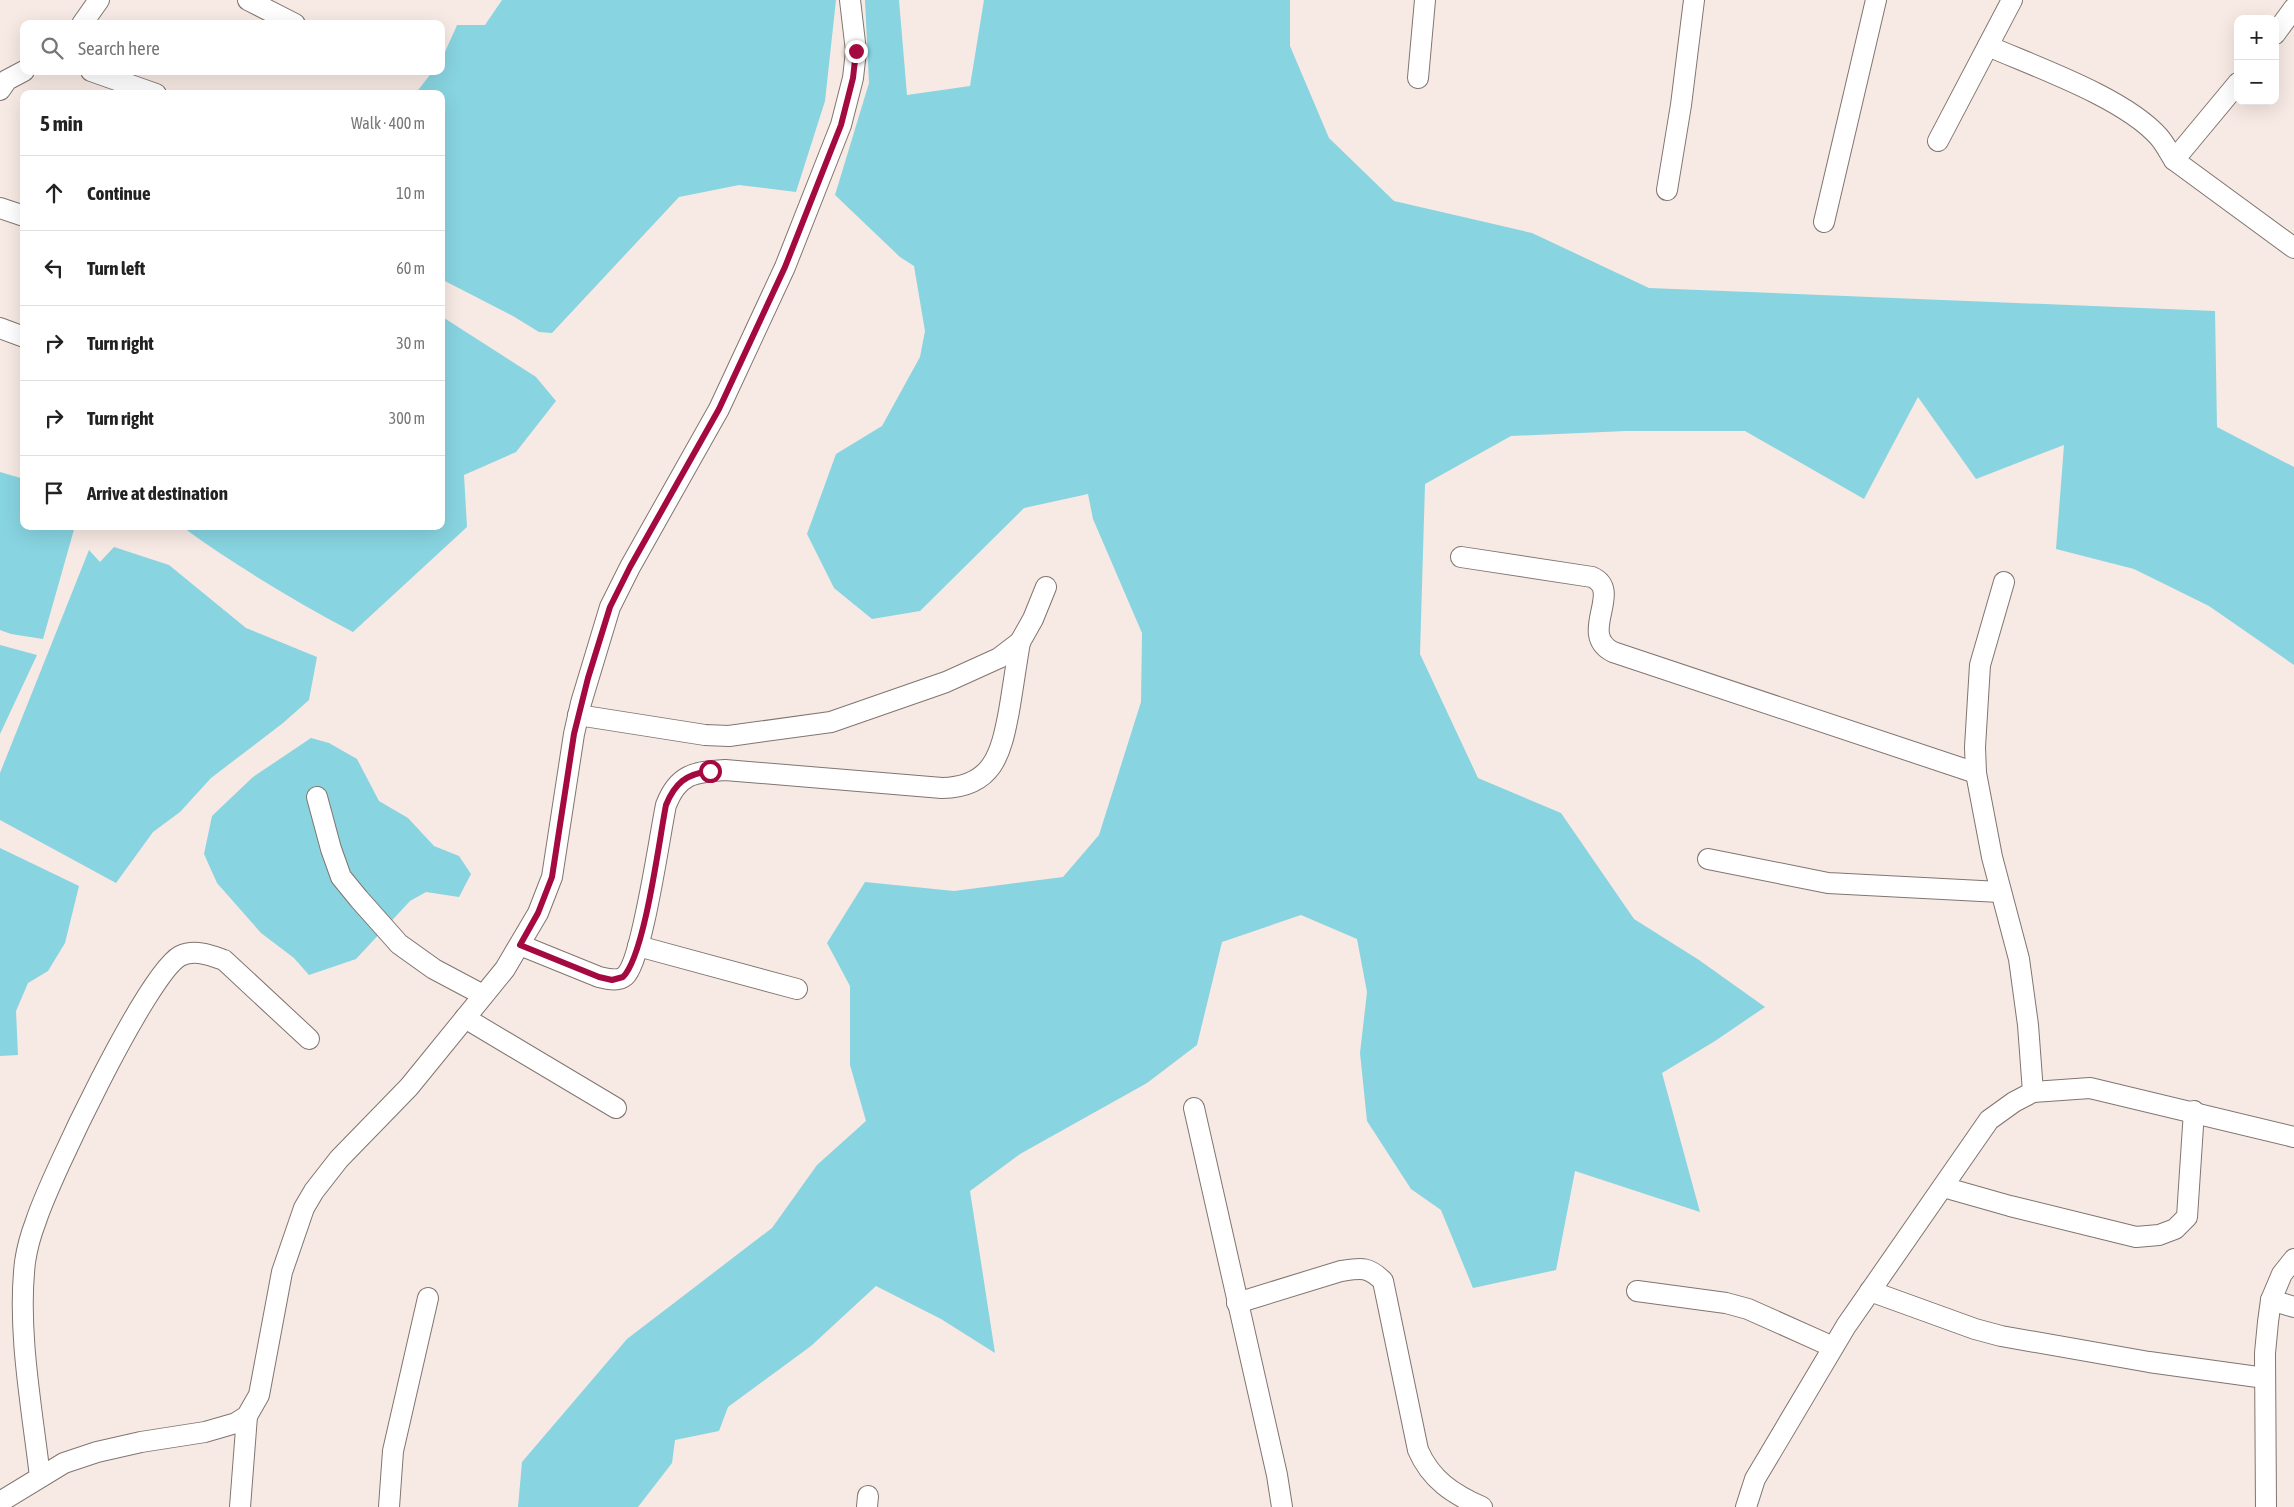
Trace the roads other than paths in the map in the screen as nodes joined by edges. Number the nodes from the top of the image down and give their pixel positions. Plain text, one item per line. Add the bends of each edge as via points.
1 (99, 0) edge
2 (248, 0) edge
3 (850, 0) edge
4 (1425, 0) edge
5 (1694, 0) edge
6 (1876, 0) edge
7 (2012, 0) edge
8 (2294, 8) edge
9 (85, 20) edge
10 (287, 20) edge
11 (2279, 29) edge
12 (1988, 46) junction
13 (20, 73) edge
14 (102, 75) edge
15 (1418, 78) dead end
16 (1, 87) edge
17 (2234, 88) edge
18 (145, 90) edge
19 (1938, 141) dead end
20 (2174, 160) junction
21 (1667, 190) dead end
22 (0, 208) edge
23 (20, 215) edge
24 (1824, 222) dead end
25 (2294, 248) edge
26 (0, 328) edge
27 (20, 336) edge
28 (1462, 557) dead end
29 (2004, 582) dead end
30 (1046, 587) dead end
31 (1020, 642) junction
32 (578, 715) junction
33 (1976, 773) junction
34 (317, 797) dead end
35 (1708, 859) dead end
36 (2000, 892) junction
37 (520, 945) junction
38 (638, 946) junction
39 (797, 989) dead end
40 (483, 996) junction
41 (465, 1018) junction
42 (309, 1039) dead end
43 (2033, 1092) junction
44 (616, 1108) dead end
45 (1194, 1108) dead end
46 (2194, 1112) junction
47 (2294, 1137) edge
48 (1943, 1187) junction
49 (2294, 1259) edge
50 (1637, 1291) dead end
51 (1870, 1291) junction
52 (428, 1298) dead end
53 (2271, 1300) junction
54 (1237, 1303) junction
55 (2294, 1307) edge
56 (1834, 1347) junction
57 (2266, 1378) junction
58 (247, 1416) junction
59 (40, 1477) junction
60 (0, 1502) edge
61 (240, 1507) edge
62 (389, 1507) edge
63 (1282, 1507) edge
64 (1482, 1507) edge
65 (1746, 1507) edge
66 (2266, 1507) edge

1 - 9 street
2 - 10 street
3 - 32 street via 856,51 853,78 823,175 785,267 719,409 610,607
4 - 15 street
5 - 21 street
6 - 24 street
7 - 12 street
8 - 11 street
12 - 19 street
12 - 20 street via 2106,98 2159,137
13 - 16 street
14 - 18 street
17 - 20 street
20 - 25 street
22 - 23 street
26 - 27 street
28 - 33 street via 1592,577 1599,580 1604,589 1599,636 1606,649
29 - 33 street via 1980,665 1975,716
30 - 31 street
31 - 32 street via 999,658 946,682 831,722 729,736
31 - 38 street via 999,754 982,776 959,788 725,770 695,773 683,780 672,790 666,805
32 - 37 street via 552,877 538,913
33 - 36 street
34 - 40 street via 341,877 359,899 399,944 434,969
35 - 36 street via 1828,883
36 - 43 street via 2019,959
37 - 38 street via 612,980 630,971
37 - 40 street
38 - 39 street
40 - 41 street
41 - 44 street
41 - 58 street via 409,1087 326,1174 304,1208 282,1272 260,1395
42 - 59 street via 224,960 206,953 193,952 170,964 140,1010 70,1142 36,1220 25,1260 24,1333
43 - 46 street via 2090,1088
43 - 48 street via 1990,1120
45 - 54 street
46 - 47 street
46 - 48 street via 2187,1217 2175,1229 2159,1235 2136,1237
48 - 51 street
49 - 53 street via 2282,1274
50 - 56 street via 1748,1309
51 - 56 street
51 - 57 street via 2001,1336 2149,1362
52 - 62 street via 393,1451
53 - 55 street
53 - 57 street via 2265,1353
54 - 63 street
54 - 64 street via 1342,1271 1372,1270 1383,1281 1418,1450 1425,1466 1457,1496
56 - 65 street via 1755,1479
57 - 66 street
58 - 59 street via 236,1424 205,1432 97,1452 64,1463
58 - 61 street
59 - 60 street

